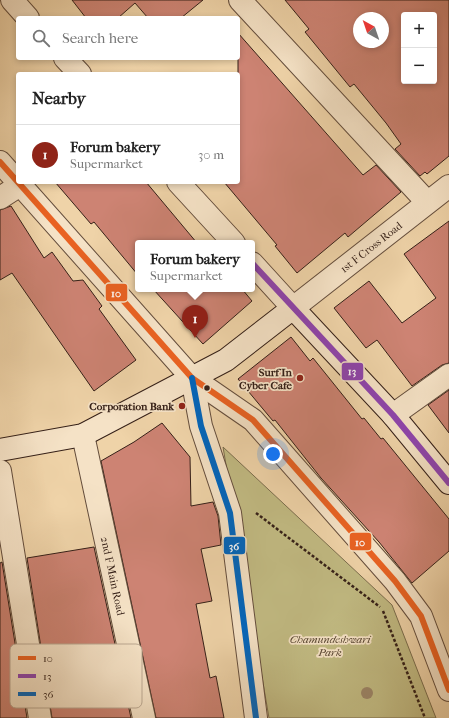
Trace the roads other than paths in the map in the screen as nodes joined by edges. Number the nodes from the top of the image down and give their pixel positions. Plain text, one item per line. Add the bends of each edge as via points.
1 (12, 0) edge
2 (240, 0) edge
3 (26, 16) edge
4 (67, 60) edge
5 (78, 72) edge
6 (0, 162) edge
7 (16, 180) edge
8 (180, 184) edge
9 (20, 185) joint
10 (449, 186) edge
11 (0, 198) edge
12 (427, 202) junction
13 (231, 240) edge
14 (255, 266) edge
15 (293, 308) junction
16 (449, 375) edge
17 (192, 378) junction
18 (393, 415) junction
19 (83, 435) junction
20 (0, 450) edge
21 (0, 471) edge
22 (449, 483) edge
23 (28, 644) edge
24 (128, 644) edge
25 (449, 690) edge
26 (38, 708) edge
27 (142, 708) edge
28 (40, 718) edge
29 (144, 718) edge
30 (256, 718) edge

1 - 3 street
2 - 12 street
4 - 5 street
6 - 7 street
8 - 13 street
9 - 11 street
9 - 17 street
10 - 12 street, 1st F Cross Road
12 - 15 street, 1st F Cross Road
14 - 15 street
15 - 17 street, 1st F Cross Road via 226,360
15 - 18 street
16 - 18 street
17 - 19 street, 1st F Cross Road
17 - 25 street via 253,420 396,581 421,616
17 - 30 street via 202,426 230,513
18 - 22 street
19 - 20 street, 1st F Cross Road
19 - 24 street, 2nd F Main Road
21 - 23 street
26 - 28 street
27 - 29 street, 2nd F Main Road

